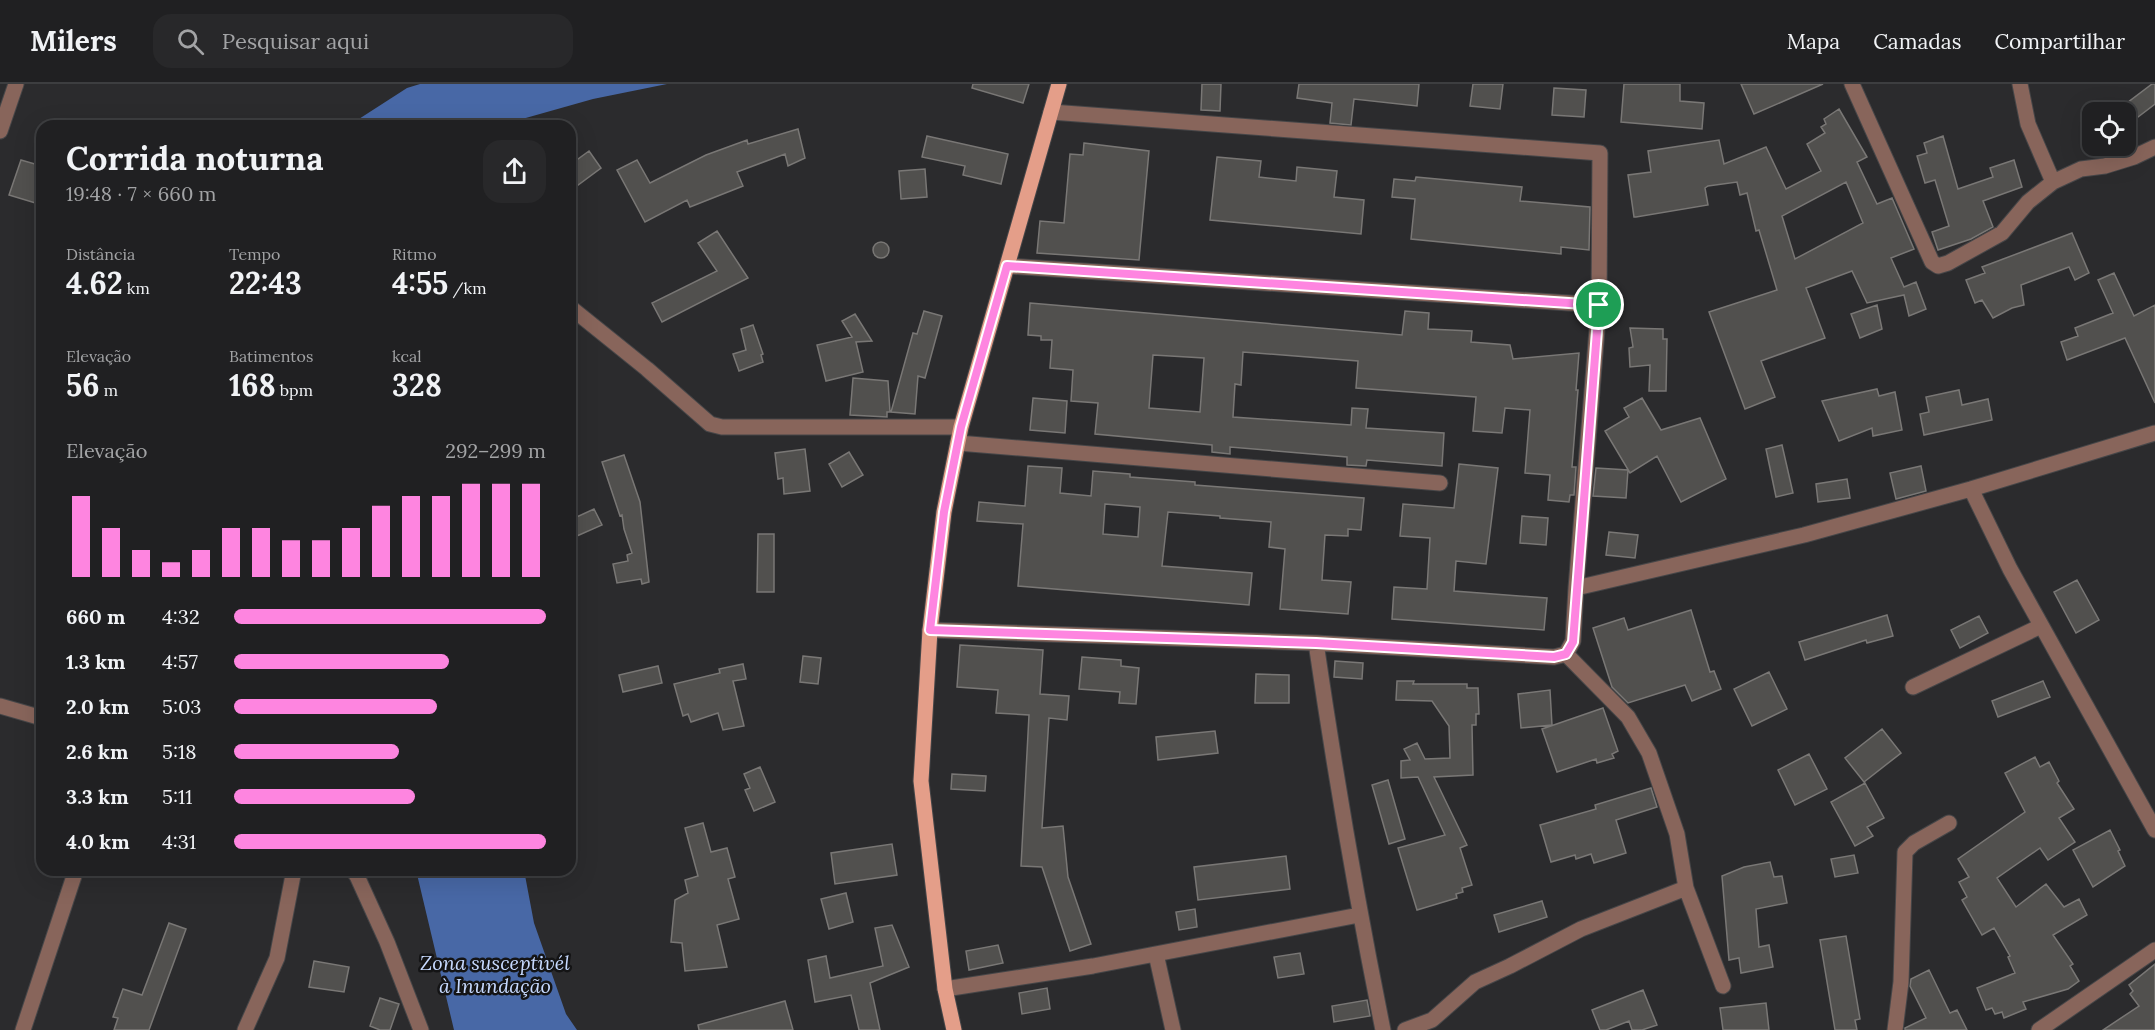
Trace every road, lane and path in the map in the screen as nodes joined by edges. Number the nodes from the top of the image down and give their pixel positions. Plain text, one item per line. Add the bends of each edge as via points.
1 (16, 84) edge
2 (1059, 84) edge
3 (1852, 84) edge
4 (2020, 84) edge
5 (1051, 112) junction
6 (0, 131) edge
7 (2155, 147) edge
8 (2053, 182) junction
9 (1007, 266) junction
10 (1599, 305) junction
11 (576, 312) edge
12 (961, 427) junction
13 (2155, 433) edge
14 (958, 443) junction
15 (1440, 483) dead end
16 (1971, 489) junction
17 (1576, 588) junction
18 (2041, 626) junction
19 (930, 630) junction
20 (1316, 643) junction
21 (1566, 654) junction
22 (1913, 687) dead end
23 (0, 706) edge
24 (36, 716) edge
25 (1949, 823) dead end
26 (2155, 830) edge
27 (73, 876) edge
28 (293, 876) edge
29 (357, 876) edge
30 (1686, 888) junction
31 (1359, 915) junction
32 (2155, 950) edge
33 (1156, 954) junction
34 (1723, 986) dead end
35 (945, 989) junction
36 (23, 1030) edge
37 (245, 1030) edge
38 (421, 1030) edge
39 (954, 1030) edge
40 (1173, 1030) edge
41 (1383, 1030) edge
42 (1405, 1030) edge
43 (1896, 1030) edge
44 (2040, 1030) edge

1 - 6 street
2 - 5 main road
3 - 8 street via 1932,262 1938,266 2002,233 2028,202
4 - 8 street via 2028,124
5 - 9 main road
5 - 10 street via 1599,153
7 - 8 street via 2105,166 2081,169
9 - 10 street
9 - 12 main road
10 - 17 street
11 - 12 street via 710,424
12 - 14 main road
13 - 16 street
14 - 15 street
14 - 19 main road via 944,512
16 - 17 street via 1804,535
16 - 18 street
17 - 21 street via 1573,642
18 - 22 street
18 - 26 street
19 - 20 street
19 - 35 main road via 921,781
20 - 21 street via 1554,657
20 - 31 street
21 - 30 street via 1628,717 1649,753 1677,834
23 - 24 street
25 - 43 street via 1905,852
27 - 36 street
28 - 37 street via 277,958
29 - 38 street
30 - 34 street
30 - 42 street via 1581,929 1475,982 1432,1020
31 - 33 street
31 - 41 street
32 - 44 street
33 - 35 street
33 - 40 street
35 - 39 main road

